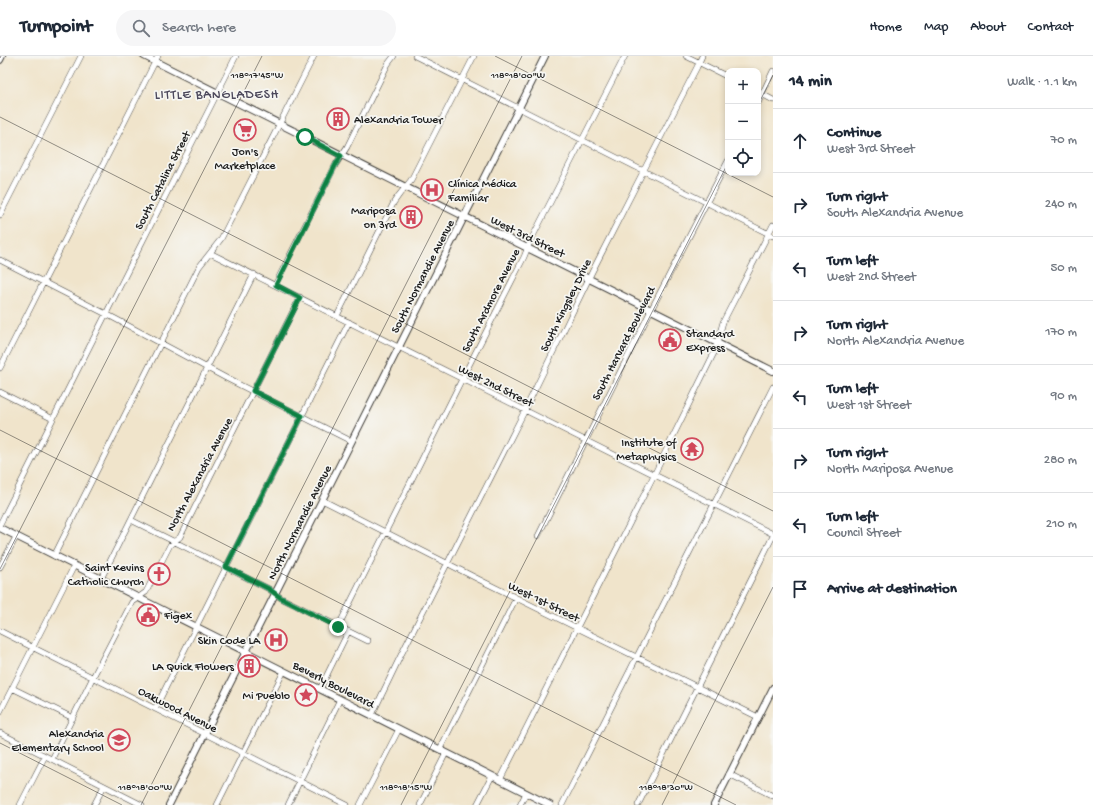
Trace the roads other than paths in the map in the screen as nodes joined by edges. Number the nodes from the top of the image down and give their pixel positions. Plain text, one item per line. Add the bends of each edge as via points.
1 (2, 56) edge
2 (80, 56) edge
3 (144, 56) edge
4 (236, 56) edge
5 (314, 56) edge
6 (394, 56) edge
7 (415, 56) edge
8 (474, 56) edge
9 (545, 56) edge
10 (624, 56) edge
11 (686, 56) edge
12 (702, 56) edge
13 (156, 59) edge
14 (0, 60) edge
15 (699, 63) junction
16 (773, 71) edge
17 (725, 76) edge
18 (462, 80) junction
19 (761, 91) edge
20 (218, 93) junction
21 (761, 94) edge
22 (773, 100) edge
23 (519, 109) junction
24 (279, 124) junction
25 (582, 140) junction
26 (341, 156) junction
27 (725, 167) edge
28 (643, 172) junction
29 (405, 187) junction
30 (706, 203) junction
31 (0, 216) edge
32 (464, 217) junction
33 (773, 225) edge
34 (771, 235) edge
35 (527, 248) junction
36 (210, 252) junction
37 (0, 260) edge
38 (254, 274) junction
39 (589, 279) junction
40 (44, 282) junction
41 (276, 285) junction
42 (300, 298) junction
43 (651, 310) junction
44 (106, 314) junction
45 (337, 316) junction
46 (349, 322) junction
47 (161, 342) junction
48 (717, 343) junction
49 (398, 347) junction
50 (207, 367) junction
51 (0, 368) edge
52 (773, 371) edge
53 (462, 379) junction
54 (773, 388) edge
55 (253, 391) junction
56 (0, 392) edge
57 (525, 410) junction
58 (302, 416) junction
59 (53, 418) junction
60 (586, 440) junction
61 (351, 441) junction
62 (654, 475) junction
63 (322, 500) junction
64 (714, 505) junction
65 (131, 520) junction
66 (0, 524) edge
67 (0, 528) edge
68 (386, 532) junction
69 (773, 535) edge
70 (16, 536) junction
71 (538, 536) dead end
72 (174, 541) junction
73 (54, 556) junction
74 (448, 564) junction
75 (74, 566) junction
76 (0, 567) edge
77 (226, 567) junction
78 (101, 579) junction
79 (275, 593) junction
80 (138, 598) junction
81 (516, 598) junction
82 (196, 627) junction
83 (338, 627) junction
84 (576, 628) junction
85 (0, 631) edge
86 (348, 632) junction
87 (368, 641) dead end
88 (32, 648) junction
89 (246, 652) junction
90 (636, 658) junction
91 (284, 671) junction
92 (93, 678) junction
93 (12, 688) junction
94 (697, 688) junction
95 (773, 688) edge
96 (320, 689) junction
97 (340, 699) junction
98 (154, 709) junction
99 (0, 712) edge
100 (372, 715) junction
101 (758, 717) junction
102 (73, 718) junction
103 (399, 729) junction
104 (0, 733) edge
105 (204, 734) junction
106 (440, 749) junction
107 (243, 753) junction
108 (446, 753) junction
109 (45, 756) junction
110 (52, 759) junction
111 (729, 774) junction
112 (492, 776) junction
113 (500, 780) junction
114 (299, 782) junction
115 (104, 786) junction
116 (526, 793) junction
117 (773, 796) edge
118 (20, 805) edge
119 (94, 805) edge
120 (142, 805) edge
121 (169, 805) edge
122 (217, 805) edge
123 (288, 805) edge
124 (347, 805) edge
125 (360, 805) edge
126 (420, 805) edge
127 (478, 805) edge
128 (520, 805) edge
129 (550, 805) edge
130 (562, 805) edge
131 (638, 805) edge
132 (714, 805) edge

1 - 14 main road
2 - 31 street
3 - 13 main road, West 3rd Street
4 - 20 street, South Catalina Street
5 - 24 street
6 - 26 street
7 - 18 street
8 - 18 street
9 - 23 main road, South Normandie Avenue
10 - 25 street, South Ardmore Avenue
11 - 15 street
12 - 15 street, South Kingsley Drive
13 - 20 main road, West 3rd Street
13 - 40 street
15 - 17 street
15 - 28 street, South Kingsley Drive
16 - 19 street
18 - 23 street
18 - 29 street via 411,180
20 - 24 main road, West 3rd Street
20 - 44 street, South Catalina Street
21 - 22 street
23 - 25 street
23 - 32 main road, South Normandie Avenue
24 - 26 main road, West 3rd Street
24 - 36 street via 221,239
25 - 28 street
25 - 35 street, South Ardmore Avenue
26 - 29 main road, West 3rd Street
26 - 41 street
27 - 30 street, South Harvard Boulevard
28 - 30 street
28 - 39 street, South Kingsley Drive
29 - 32 main road, West 3rd Street
29 - 45 street via 394,202
30 - 34 street
30 - 43 street, South Harvard Boulevard
32 - 35 main road, West 3rd Street
32 - 49 main road, South Normandie Avenue
33 - 34 street
34 - 48 street via 723,322
35 - 39 main road, West 3rd Street
35 - 53 street, South Ardmore Avenue
36 - 38 street, West 2nd Street
36 - 47 street via 199,267
37 - 40 street
38 - 41 street, West 2nd Street
38 - 50 street
39 - 43 main road, West 3rd Street
39 - 57 street, South Kingsley Drive
40 - 44 street
40 - 51 street
41 - 42 street, West 2nd Street
42 - 45 street, West 2nd Street
42 - 55 street, North Alexandria Avenue
43 - 48 main road, West 3rd Street
43 - 60 street, South Harvard Boulevard
44 - 47 street
44 - 59 street, South Catalina Street
45 - 46 street, West 2nd Street
46 - 49 street, West 2nd Street
46 - 58 street
47 - 50 street
47 - 73 street
48 - 52 main road, West 3rd Street
48 - 62 street
49 - 53 street, West 2nd Street
49 - 61 main road, South Normandie Avenue
50 - 55 street
50 - 65 street
53 - 57 street, West 2nd Street
53 - 68 street, South Ardmore Avenue
54 - 64 street
55 - 58 street
55 - 72 street, North Alexandria Avenue via 180,537
56 - 59 street
57 - 60 street, West 2nd Street
57 - 74 street, South Kingsley Drive
58 - 61 street
58 - 77 street
59 - 66 street, South Catalina Street
60 - 62 street, West 2nd Street
60 - 71 street, South Harvard Boulevard
61 - 63 main road, North Normandie Avenue
62 - 64 street, West 2nd Street
62 - 84 street
63 - 68 street, West 1st Street
63 - 79 main road, North Normandie Avenue
64 - 69 street, West 2nd Street
64 - 90 street
65 - 72 street
65 - 78 street
67 - 70 main road, Beverly Boulevard
68 - 74 street, West 1st Street
68 - 83 street, South Ardmore Avenue
69 - 94 street
70 - 73 main road, Beverly Boulevard
70 - 76 street
72 - 77 street
72 - 80 street, North Alexandria Avenue via 146,592
73 - 75 main road, Beverly Boulevard
74 - 81 street, West 1st Street
74 - 100 street, South Kingsley Drive
75 - 78 main road, Beverly Boulevard
75 - 88 street
77 - 79 street
77 - 82 street
78 - 80 main road, Beverly Boulevard
79 - 83 street
79 - 89 main road, North Normandie Avenue
80 - 82 main road, Beverly Boulevard
80 - 92 street, North Alexandria Avenue via 132,602
81 - 84 street, West 1st Street
81 - 106 street
82 - 89 main road, Beverly Boulevard
82 - 98 street
83 - 86 street
84 - 90 street, West 1st Street
84 - 113 street
85 - 88 street, Oakwood Avenue
86 - 87 street
86 - 96 street
88 - 92 street, Oakwood Avenue
88 - 93 street
89 - 91 main road, Beverly Boulevard
89 - 105 main road, North Normandie Avenue
90 - 94 street, West 1st Street
90 - 130 street
91 - 96 main road, Beverly Boulevard
91 - 107 street
92 - 98 street, Oakwood Avenue
92 - 102 street, North Alexandria Avenue
93 - 99 street
93 - 102 street
94 - 101 street, West 1st Street
94 - 131 street
95 - 101 main road
96 - 97 main road, Beverly Boulevard
97 - 100 main road, Beverly Boulevard
97 - 114 street
98 - 105 street, Oakwood Avenue
100 - 103 main road, Beverly Boulevard
101 - 111 main road
102 - 110 street, North Alexandria Avenue
103 - 106 main road, Beverly Boulevard
103 - 125 street
104 - 109 street
105 - 107 street, Oakwood Avenue
105 - 121 main road, North Normandie Avenue
106 - 108 main road, Beverly Boulevard
107 - 114 street, Oakwood Avenue
107 - 122 street
108 - 112 main road, Beverly Boulevard
108 - 126 street
109 - 110 street
109 - 118 street
110 - 115 street
111 - 117 street
111 - 132 main road
112 - 113 main road, Beverly Boulevard
112 - 127 street
113 - 116 main road, Beverly Boulevard
114 - 123 street
114 - 124 street, Oakwood Avenue
115 - 119 street
115 - 120 street
116 - 128 street
116 - 129 main road, Beverly Boulevard

